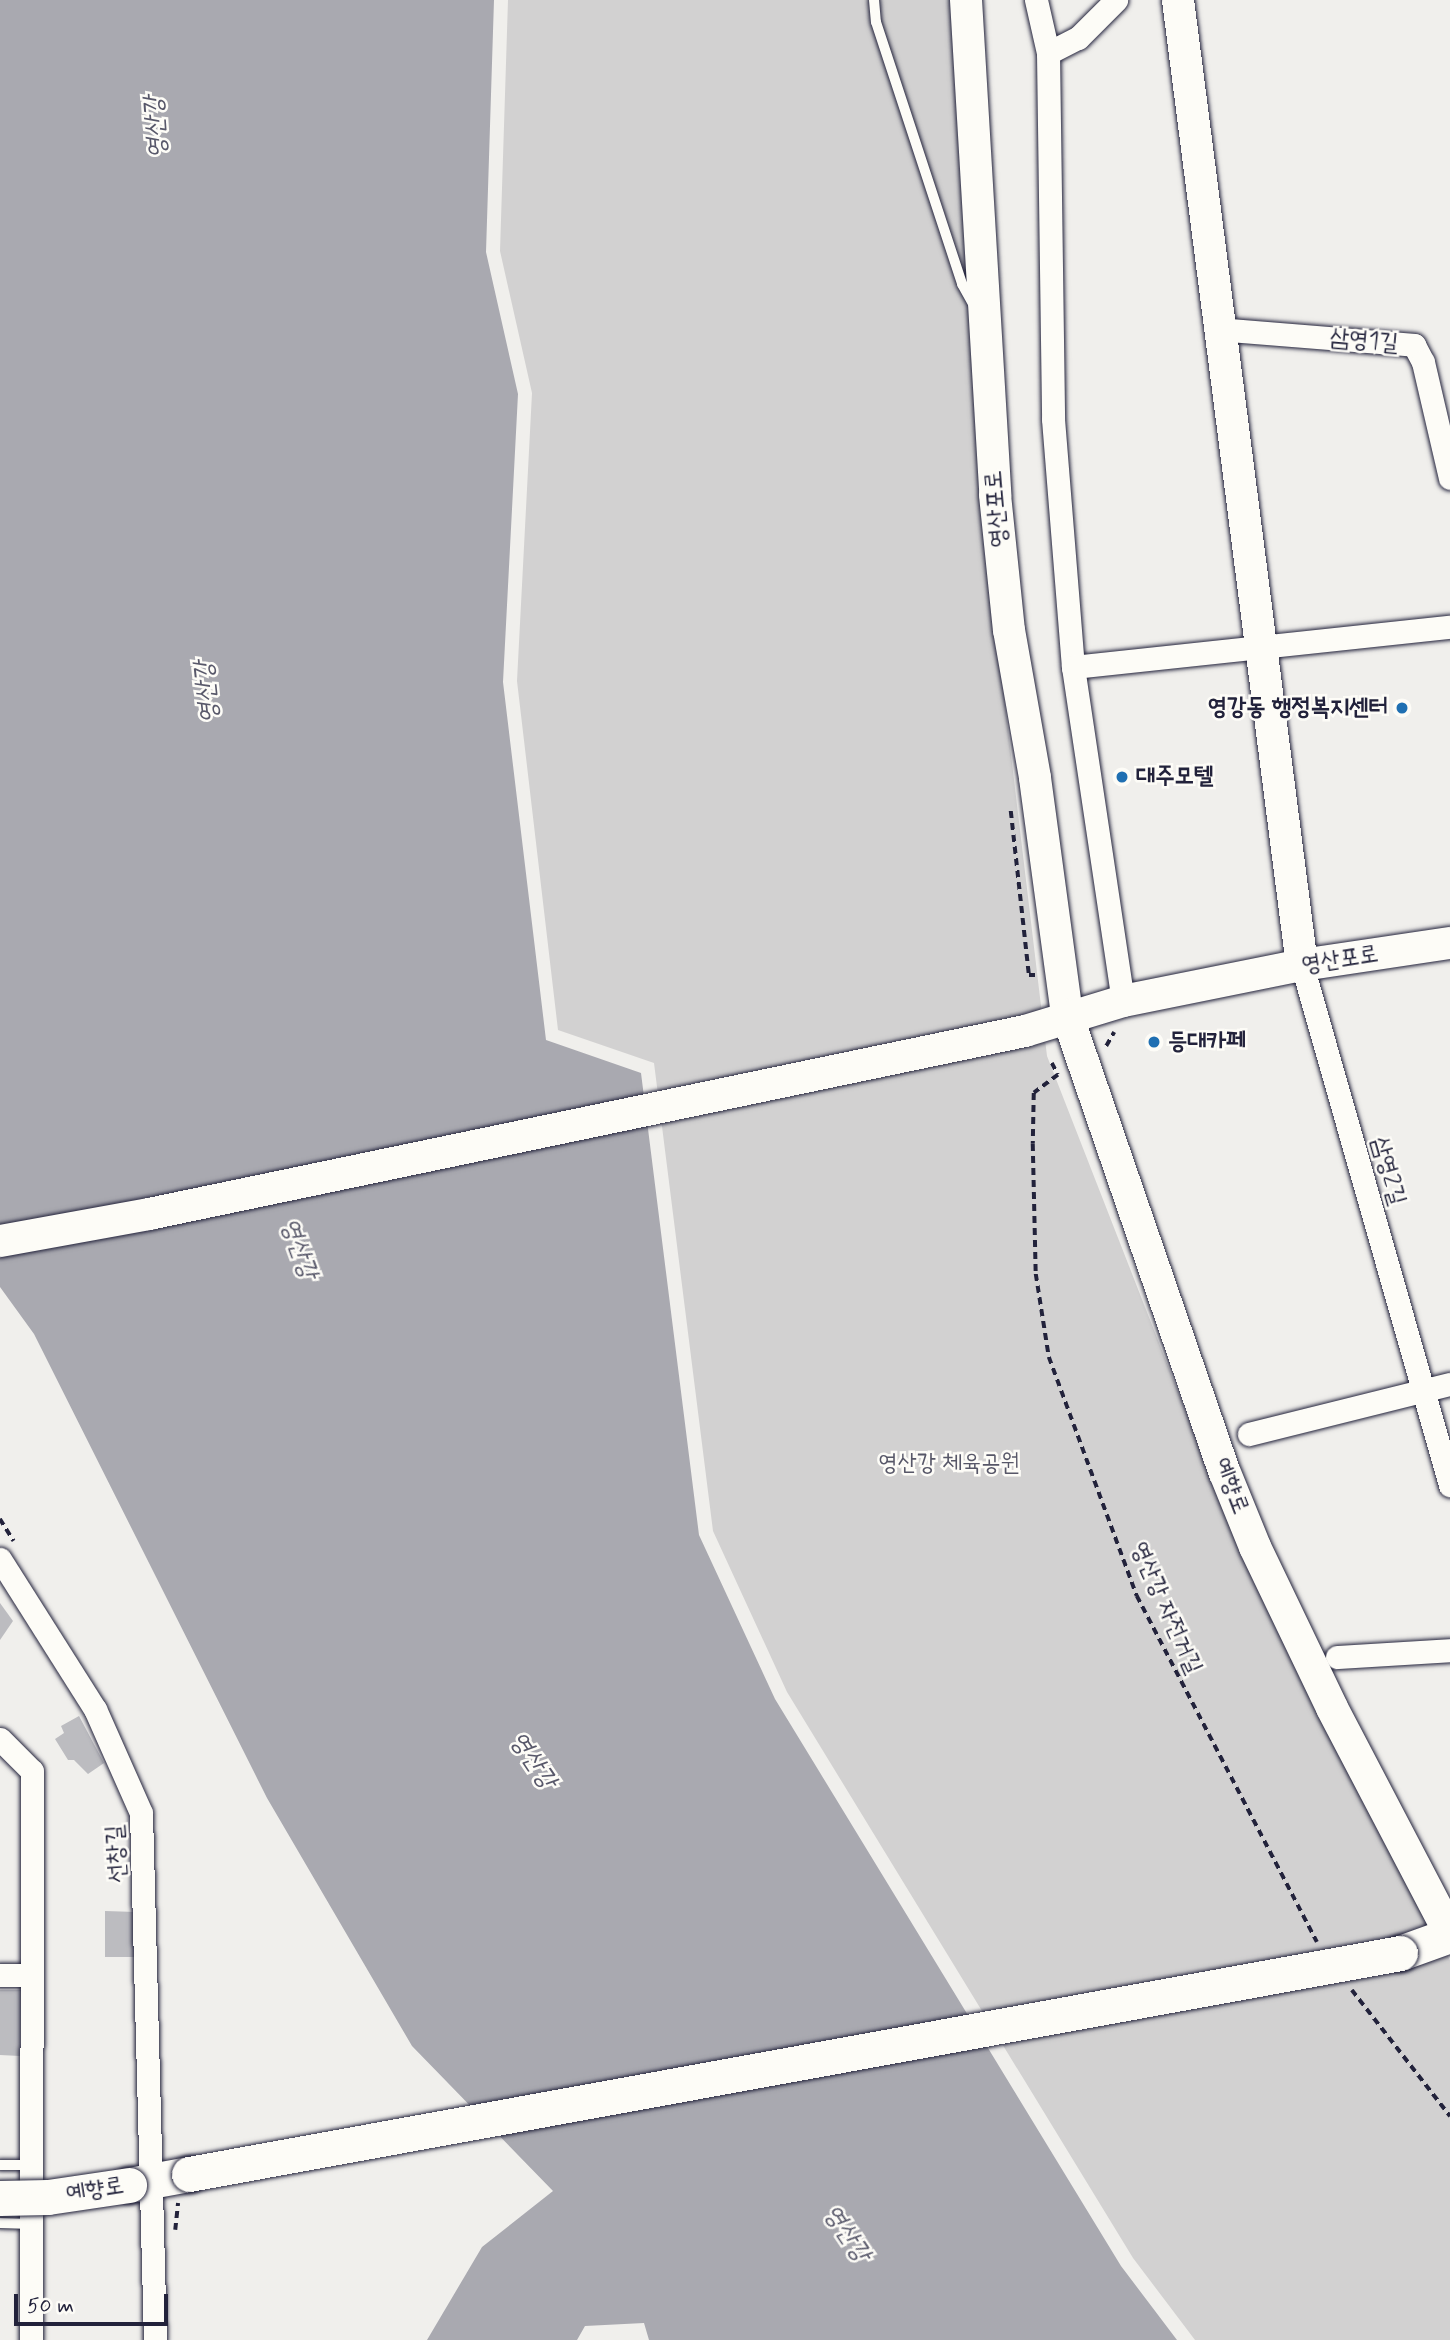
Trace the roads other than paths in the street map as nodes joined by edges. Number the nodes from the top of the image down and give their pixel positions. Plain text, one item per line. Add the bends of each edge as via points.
1 (874, 0) edge
2 (966, 0) edge
3 (1036, 0) edge
4 (1116, 0) edge
5 (1178, 0) edge
6 (1048, 53) junction
7 (982, 319) junction
8 (1217, 329) junction
9 (1450, 478) edge
10 (1450, 627) edge
11 (1260, 645) junction
12 (1073, 667) junction
13 (1450, 943) edge
14 (1302, 965) junction
15 (1123, 1001) junction
16 (1067, 1015) junction
17 (0, 1241) edge
18 (1450, 1384) edge
19 (1423, 1391) junction
20 (1249, 1434) dead end
21 (1450, 1485) edge
22 (0, 1559) edge
23 (1450, 1650) edge
24 (1337, 1657) dead end
25 (0, 1739) edge
26 (1450, 1934) edge
27 (0, 1975) edge
28 (31, 1975) junction
29 (0, 2165) edge
30 (33, 2165) junction
31 (139, 2183) junction
32 (0, 2198) edge
33 (0, 2223) edge
34 (33, 2224) junction
35 (31, 2340) edge
36 (155, 2340) edge

1 - 7 lane via 876,22 962,284
2 - 7 street, 영산포로
3 - 6 street
4 - 6 street via 1078,37
5 - 8 street
6 - 12 street via 1053,419
7 - 16 street, 영산포로 via 1009,630 1035,778
8 - 9 street, 삼영1길 via 1414,345 1423,362
8 - 11 street
10 - 11 street
11 - 12 street
11 - 14 street
12 - 15 street
13 - 14 street, 영산포로
14 - 15 street, 영산포로
14 - 19 street, 삼영2길
15 - 16 street, 영산포로
16 - 17 street, 영산포로 via 1025,1031
16 - 26 street, 예향로 via 1255,1547 1321,1686
18 - 19 street
19 - 20 street
19 - 21 street, 삼영2길
22 - 31 street, 선창길 via 94,1709 141,1813 146,1899
23 - 24 street
25 - 28 street via 32,1771
26 - 31 main road, 예향로, bridge via 1400,1953
27 - 28 street
28 - 30 street
29 - 30 lane
30 - 34 street
31 - 32 main road, 예향로, bridge via 48,2197
31 - 36 street, 선창길 via 156,2256
33 - 34 lane
34 - 35 street

